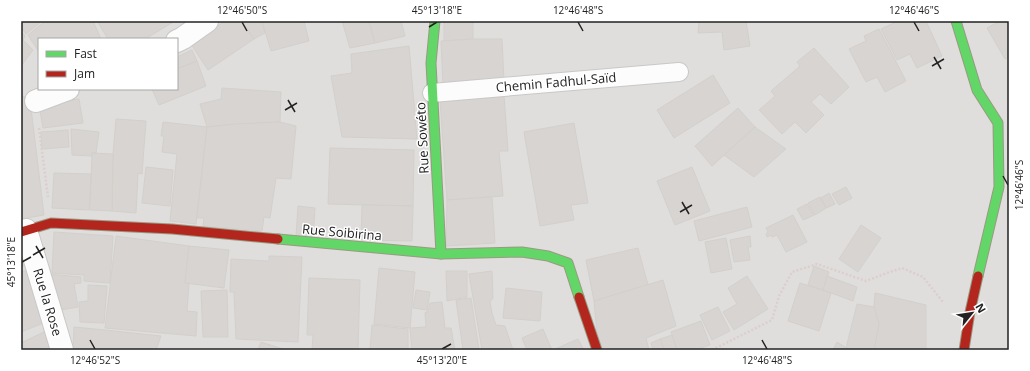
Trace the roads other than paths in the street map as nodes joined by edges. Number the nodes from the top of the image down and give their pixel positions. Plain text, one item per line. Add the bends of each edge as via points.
1 (207, 21) edge
2 (435, 21) edge
3 (956, 21) edge
4 (178, 40) edge
5 (679, 72) dead end
6 (65, 90) edge
7 (432, 93) junction
8 (36, 101) road end
9 (23, 231) edge
10 (441, 254) junction
11 (62, 350) edge
12 (597, 350) edge
13 (964, 350) edge

1 - 4 street
2 - 7 street, Rue Sowéto via 431,63
3 - 13 street via 977,90 998,123 999,188 970,312
5 - 7 lane, Chemin Fadhul-Saïd
6 - 8 street
7 - 10 street, Rue Sowéto
9 - 10 street, Rue Soibirina via 51,223 172,229
9 - 11 street, Rue la Rose
10 - 12 street, Rue Soibirina via 522,252 548,256 568,263

